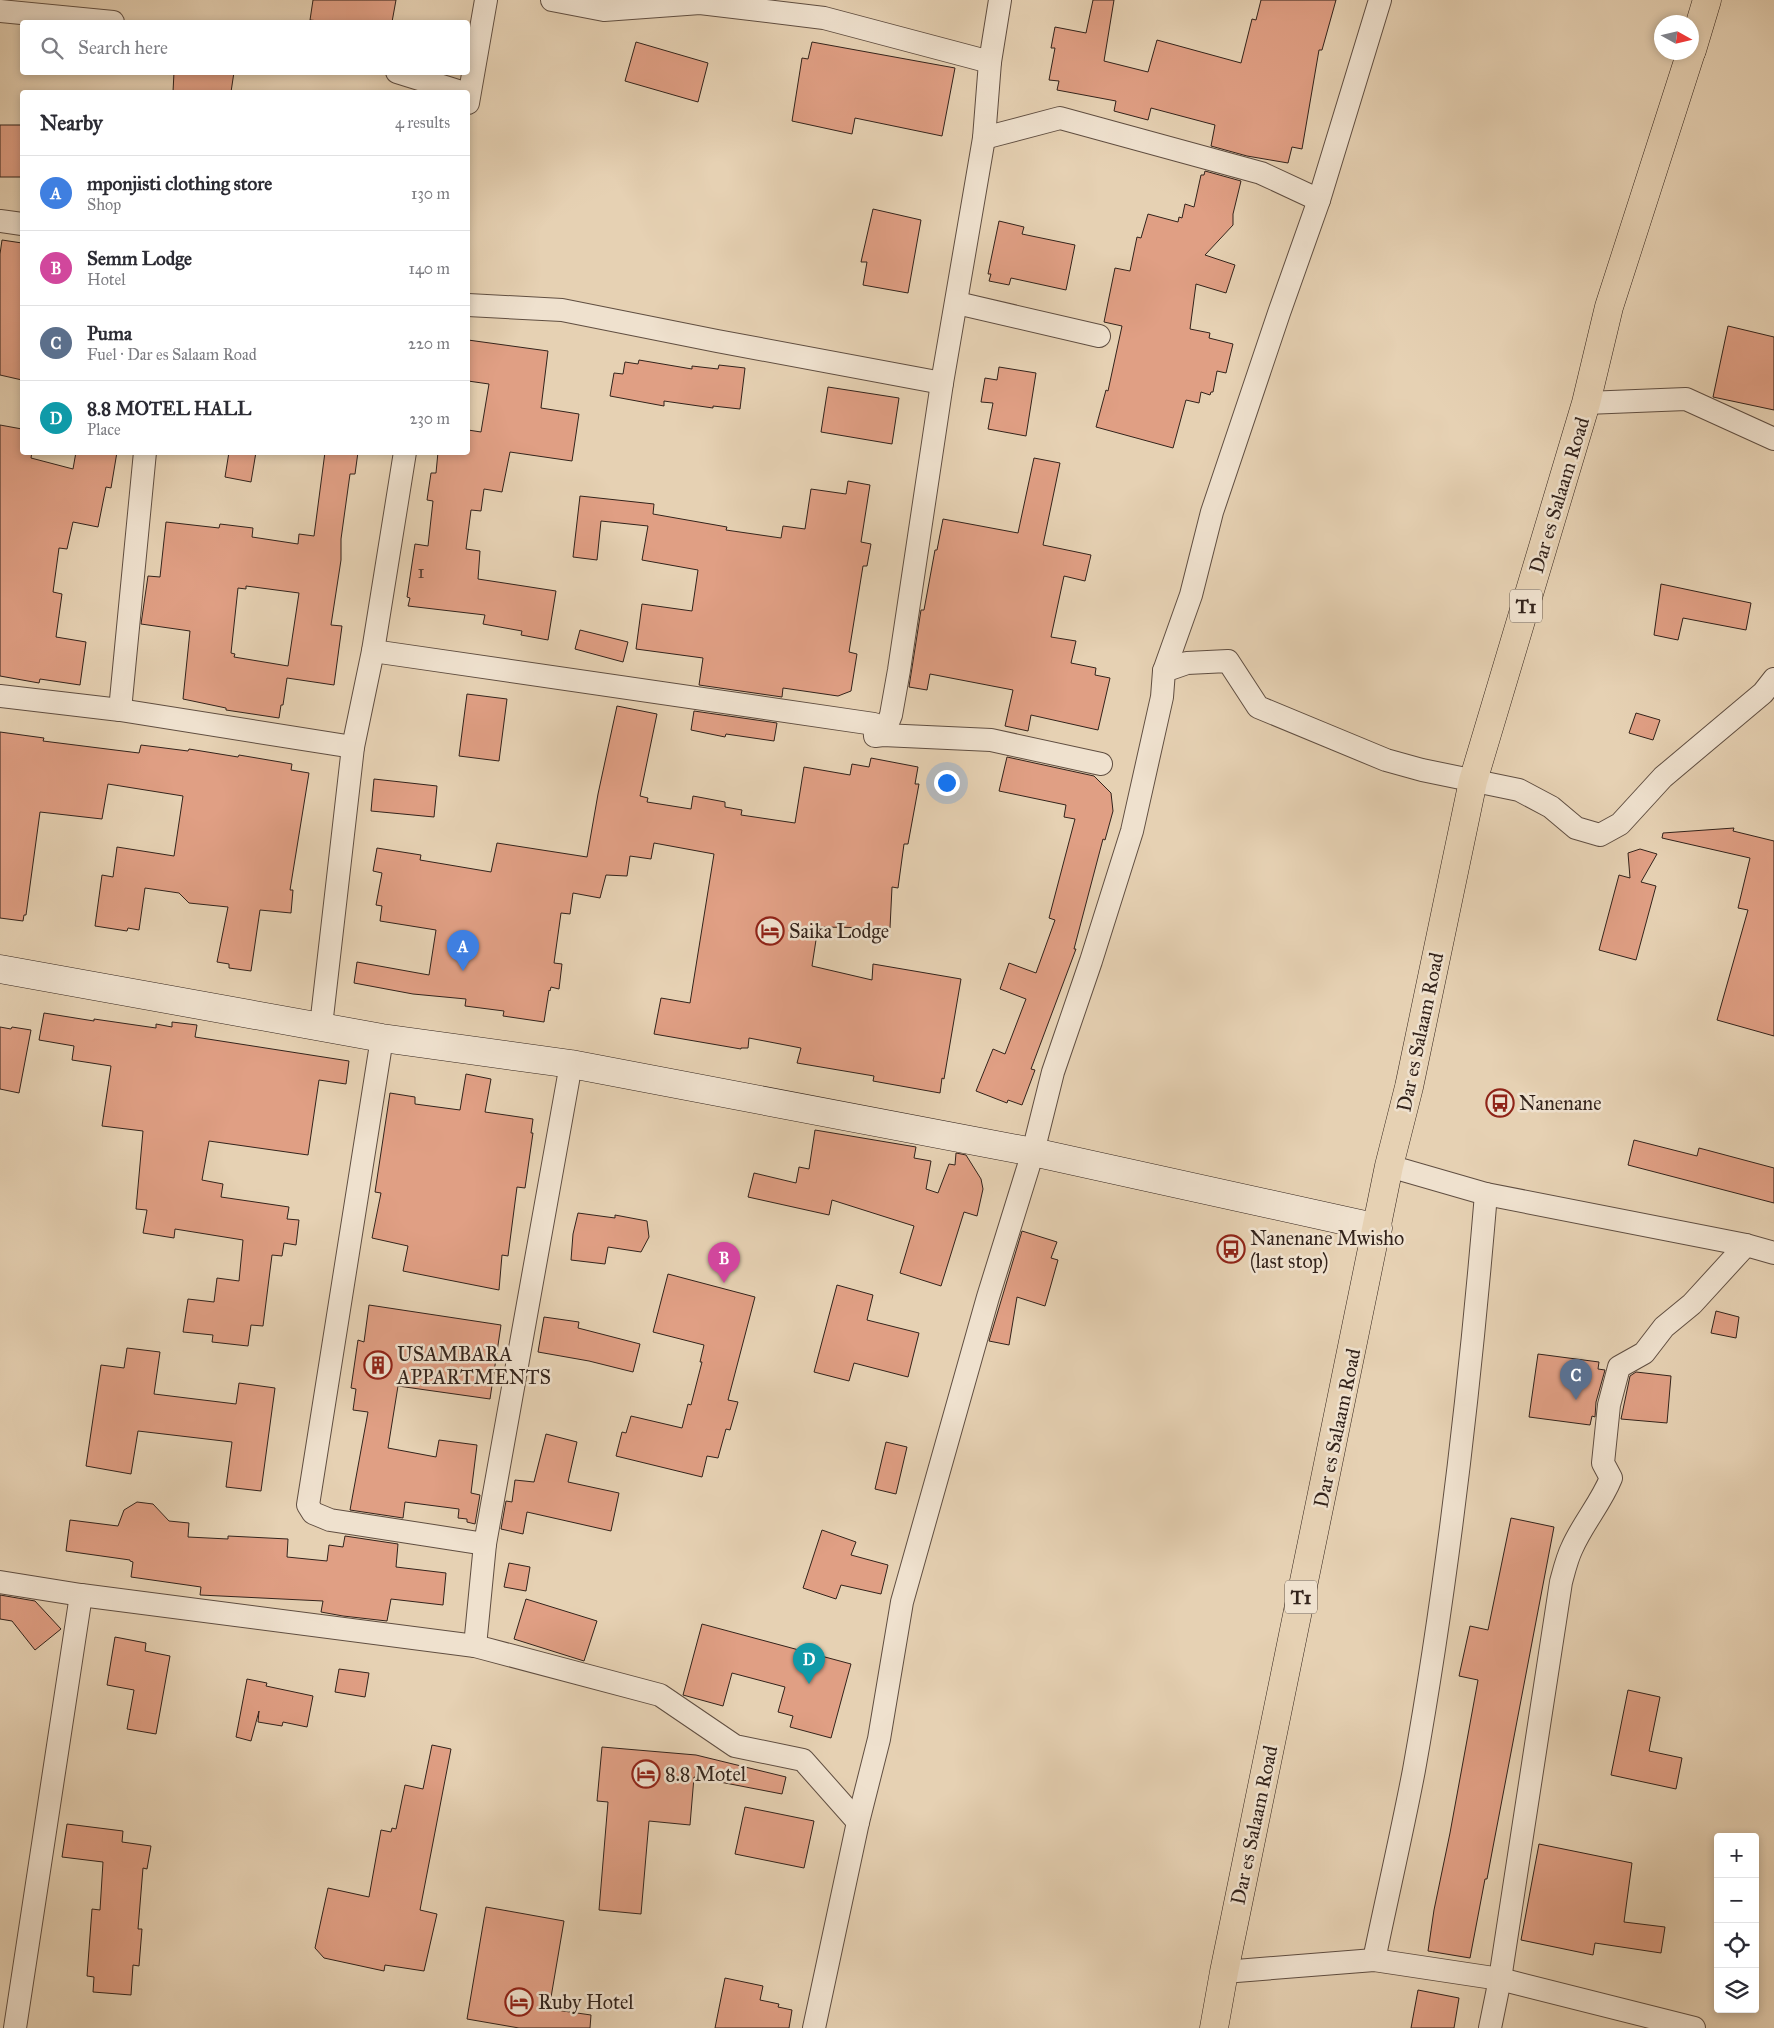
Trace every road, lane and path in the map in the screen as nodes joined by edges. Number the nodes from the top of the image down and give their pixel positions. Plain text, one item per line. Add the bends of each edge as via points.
1 (1, 0) edge
2 (486, 0) edge
3 (552, 0) edge
4 (1000, 0) edge
5 (1380, 0) edge
6 (1707, 0) edge
7 (0, 10) edge
8 (94, 20) edge
9 (1699, 26) edge
10 (1688, 60) edge
11 (990, 62) junction
12 (406, 75) edge
13 (449, 90) edge
14 (467, 90) edge
15 (984, 138) junction
16 (1319, 200) junction
17 (0, 221) edge
18 (20, 224) edge
19 (957, 304) junction
20 (470, 305) edge
21 (1099, 336) dead end
22 (942, 383) junction
23 (1586, 403) junction
24 (1774, 439) edge
25 (145, 455) edge
26 (405, 455) edge
27 (373, 651) junction
28 (1164, 671) junction
29 (1774, 679) edge
30 (0, 696) edge
31 (120, 710) junction
32 (883, 735) junction
33 (353, 747) junction
34 (1101, 764) dead end
35 (1473, 781) junction
36 (0, 969) edge
37 (321, 1026) junction
38 (382, 1038) junction
39 (571, 1064) junction
40 (1033, 1152) junction
41 (1389, 1166) junction
42 (1486, 1194) junction
43 (1378, 1228) junction
44 (1746, 1245) junction
45 (1774, 1253) edge
46 (485, 1544) junction
47 (0, 1582) edge
48 (81, 1594) junction
49 (475, 1646) junction
50 (858, 1822) junction
51 (1374, 1960) junction
52 (1224, 1972) junction
53 (1500, 1979) junction
54 (15, 2028) edge
55 (814, 2028) edge
56 (1214, 2028) edge
57 (1490, 2028) edge
58 (1694, 2028) edge

1 - 7 street
2 - 14 street
3 - 11 street via 604,10 700,3 824,18
4 - 11 street
5 - 16 street
6 - 9 highway, Dar es Salaam Road / T1
7 - 8 street
10 - 23 highway, Dar es Salaam Road / T1 via 1609,307
11 - 15 street
12 - 13 street
15 - 16 street via 1060,118 1261,173
15 - 19 street
16 - 28 street via 1215,502 1190,595
17 - 18 street
19 - 21 street
19 - 22 street
20 - 22 street via 562,310
22 - 32 street via 899,670 891,714
23 - 24 street via 1686,399
23 - 35 highway, Dar es Salaam Road / T1
25 - 31 street
26 - 27 street
27 - 32 street via 874,724 875,736
27 - 33 street
28 - 35 street via 1187,663 1228,661 1258,707 1386,760
28 - 40 street via 1162,696 1132,831 1053,1072
29 - 35 street via 1763,693 1663,777 1620,824 1600,835 1576,828 1551,807 1519,790
30 - 31 street
31 - 33 street
32 - 34 street via 990,740
33 - 37 street
35 - 41 highway, Dar es Salaam Road / T1 via 1409,1087
36 - 37 street
37 - 38 street
38 - 39 street
38 - 46 street via 308,1505 313,1512 330,1520
39 - 40 street
39 - 46 street
40 - 43 street
40 - 50 street via 988,1297 902,1602 880,1739
41 - 42 street
41 - 43 highway, Dar es Salaam Road / T1
42 - 44 street
42 - 51 street via 1448,1556 1414,1770
43 - 52 highway, Dar es Salaam Road / T1
44 - 45 street
44 - 53 street via 1692,1304 1664,1327 1644,1353 1619,1367 1609,1405 1603,1463 1611,1478 1571,1549 1561,1582
46 - 49 street
47 - 48 street
48 - 49 street
48 - 54 street
49 - 50 street via 660,1694 735,1746 803,1760
50 - 55 street
51 - 52 street
51 - 53 street
52 - 56 highway, Dar es Salaam Road / T1
53 - 57 street
53 - 58 street

